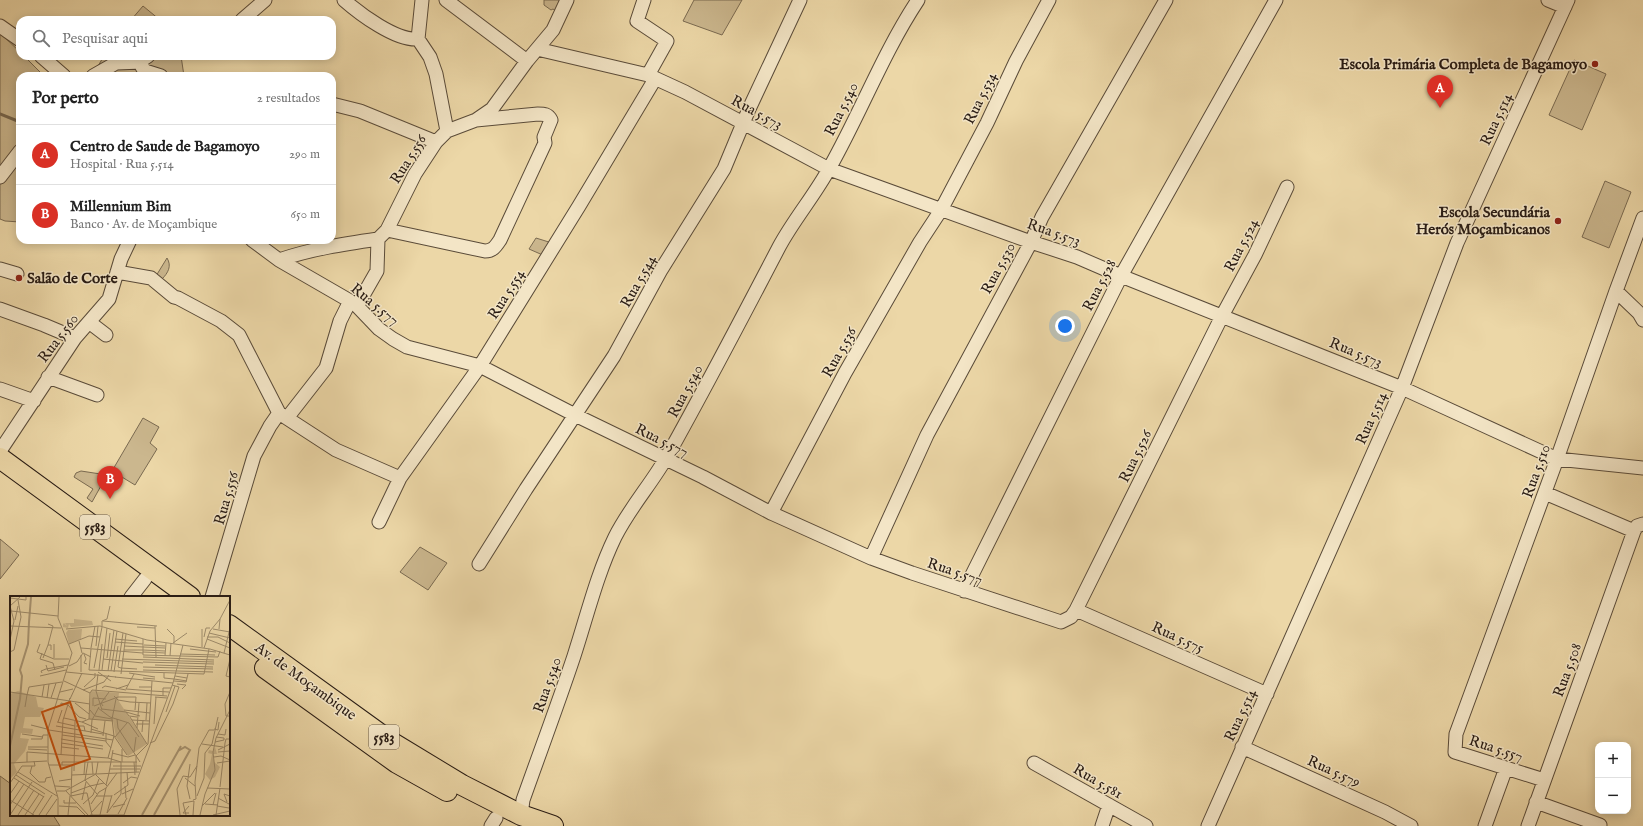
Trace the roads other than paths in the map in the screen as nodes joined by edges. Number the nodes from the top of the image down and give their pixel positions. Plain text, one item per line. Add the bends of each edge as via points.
1 (265, 0) edge
2 (344, 0) edge
3 (422, 0) edge
4 (446, 0) edge
5 (567, 0) edge
6 (644, 0) edge
7 (800, 0) edge
8 (918, 0) edge
9 (1049, 0) edge
10 (1166, 0) edge
11 (1276, 0) edge
12 (1548, 0) edge
13 (1567, 3) edge
14 (247, 16) edge
15 (0, 26) edge
16 (16, 37) edge
17 (418, 39) junction
18 (537, 50) junction
19 (46, 60) edge
20 (138, 60) edge
21 (145, 60) edge
22 (527, 61) junction
23 (59, 72) edge
24 (100, 72) edge
25 (151, 72) edge
26 (651, 77) junction
27 (336, 105) edge
28 (476, 120) junction
29 (743, 122) junction
30 (447, 131) junction
31 (436, 142) junction
32 (16, 156) edge
33 (829, 169) junction
34 (0, 177) edge
35 (1287, 187) dead end
36 (941, 210) junction
37 (1643, 218) edge
38 (382, 235) junction
39 (1031, 242) junction
40 (128, 244) edge
41 (257, 244) edge
42 (279, 260) junction
43 (0, 269) edge
44 (117, 272) junction
45 (17, 274) dead end
46 (1121, 276) junction
47 (1616, 291) junction
48 (354, 304) junction
49 (0, 309) edge
50 (1222, 316) junction
51 (1643, 320) edge
52 (89, 322) junction
53 (106, 335) dead end
54 (75, 338) junction
55 (480, 366) junction
56 (48, 377) junction
57 (1402, 388) junction
58 (0, 389) edge
59 (96, 395) dead end
60 (34, 401) junction
61 (283, 415) junction
62 (575, 415) junction
63 (0, 451) edge
64 (0, 458) edge
65 (1557, 459) junction
66 (665, 460) junction
67 (1643, 468) edge
68 (0, 472) edge
69 (400, 478) junction
70 (1545, 493) junction
71 (771, 513) junction
72 (379, 522) dead end
73 (1638, 527) edge
74 (871, 558) junction
75 (479, 564) dead end
76 (145, 579) junction
77 (964, 591) junction
78 (132, 596) edge
79 (167, 596) edge
80 (189, 596) edge
81 (212, 596) edge
82 (1076, 610) junction
83 (230, 626) edge
84 (230, 643) edge
85 (1267, 694) junction
86 (1456, 734) joint
87 (1242, 747) junction
88 (1034, 763) dead end
89 (1506, 768) junction
90 (1544, 780) junction
91 (1536, 802) junction
92 (1109, 805) junction
93 (518, 821) edge
94 (494, 822) edge
95 (1600, 825) edge
96 (553, 826) edge
97 (1102, 826) edge
98 (1146, 826) edge
99 (1208, 826) edge
100 (1411, 826) edge
101 (1485, 826) edge
102 (1528, 826) edge

1 - 14 street
2 - 17 street via 359,14 387,30
3 - 17 street
4 - 22 street
5 - 18 street, Rua 5.556 via 553,30
6 - 26 street, Rua 5.554 via 638,21 667,41
7 - 29 street, Rua 5.544
8 - 33 street, Rua 5.540 via 901,26
9 - 36 street, Rua 5.534
10 - 39 street, Rua 5.530 via 1042,217
11 - 46 street, Rua 5.528
12 - 13 street
13 - 57 street, Rua 5.514 via 1457,244
15 - 16 street
17 - 30 street via 430,57 436,74
18 - 22 street, Rua 5.556
18 - 26 street, Rua 5.573
19 - 23 street
20 - 24 street via 116,63
21 - 25 street via 142,67
22 - 28 street, Rua 5.556 via 492,109
26 - 29 street, Rua 5.573
26 - 55 street, Rua 5.554 via 580,206
27 - 31 street via 360,111
28 - 30 street, Rua 5.556
28 - 38 street via 544,114 551,120 544,137 545,143 495,247 491,251 485,251
29 - 33 street, Rua 5.573
29 - 62 street, Rua 5.544 via 724,169 661,270 614,356
30 - 31 street, Rua 5.556
31 - 38 street, Rua 5.556 via 415,174
32 - 34 street
33 - 36 street, Rua 5.573
33 - 66 street, Rua 5.540 via 779,246
35 - 50 street, Rua 5.524 via 1255,255
36 - 39 street, Rua 5.573
36 - 71 street, Rua 5.536 via 920,242 846,373
37 - 47 street, Rua 5.510
38 - 42 street via 327,246
38 - 48 street, Rua 5.556 via 377,271
39 - 46 street, Rua 5.573 via 1077,257
39 - 74 street, Rua 5.530 via 927,435
40 - 44 street, Rua 5.560
41 - 42 street, Rua 5.577
42 - 48 street, Rua 5.577
43 - 45 street
44 - 52 street, Rua 5.560 via 109,299
44 - 61 street via 151,278 174,297 221,321 239,335
46 - 50 street, Rua 5.573
46 - 77 street, Rua 5.528
47 - 51 street
47 - 65 street, Rua 5.510
48 - 55 street, Rua 5.577 via 379,329 407,347
48 - 61 street, Rua 5.556 via 340,321 326,368
49 - 54 street
50 - 57 street, Rua 5.573
50 - 82 street, Rua 5.526
52 - 53 street
52 - 54 street, Rua 5.560
54 - 56 street, Rua 5.560
55 - 62 street, Rua 5.577
55 - 69 street, Rua 5.554
56 - 59 street
56 - 60 street, Rua 5.560
57 - 65 street, Rua 5.573
57 - 85 street, Rua 5.514
58 - 60 street
60 - 63 street, Rua 5.560
61 - 69 street via 336,450
61 - 81 street, Rua 5.556 via 270,426 254,456
62 - 66 street, Rua 5.577
62 - 75 street, Rua 5.544
64 - 80 highway, 5583
65 - 67 street, Rua 5.573
65 - 70 street, Rua 5.510
66 - 71 street, Rua 5.577 via 704,477
66 - 93 street, Rua 5.540 via 633,506 605,560
68 - 76 highway, 5583
69 - 72 street, Rua 5.554
70 - 73 street
70 - 86 street, Rua 5.510
71 - 74 street, Rua 5.577
73 - 90 street, Rua 5.508
74 - 77 street, Rua 5.577
76 - 78 street
76 - 79 highway, 5583
77 - 82 street, Rua 5.577 via 1061,622 1071,617
82 - 85 street, Rua 5.575
83 - 93 highway, Av. de Moçambique / 5583 via 391,742
84 - 94 highway, Av. de Moçambique / 5583 via 397,763
85 - 87 street, Rua 5.514
86 - 89 street, Rua 5.557 via 1455,752
87 - 99 street, Rua 5.514
87 - 100 street, Rua 5.579
88 - 92 street, Rua 5.581
89 - 90 street, Rua 5.557
89 - 101 street
90 - 91 street, Rua 5.508
91 - 95 street
91 - 102 street, Rua 5.508
92 - 97 street
92 - 98 street, Rua 5.581
93 - 94 highway, Av. de Moçambique / 5583
93 - 96 highway, Av. de Moçambique / 5583

